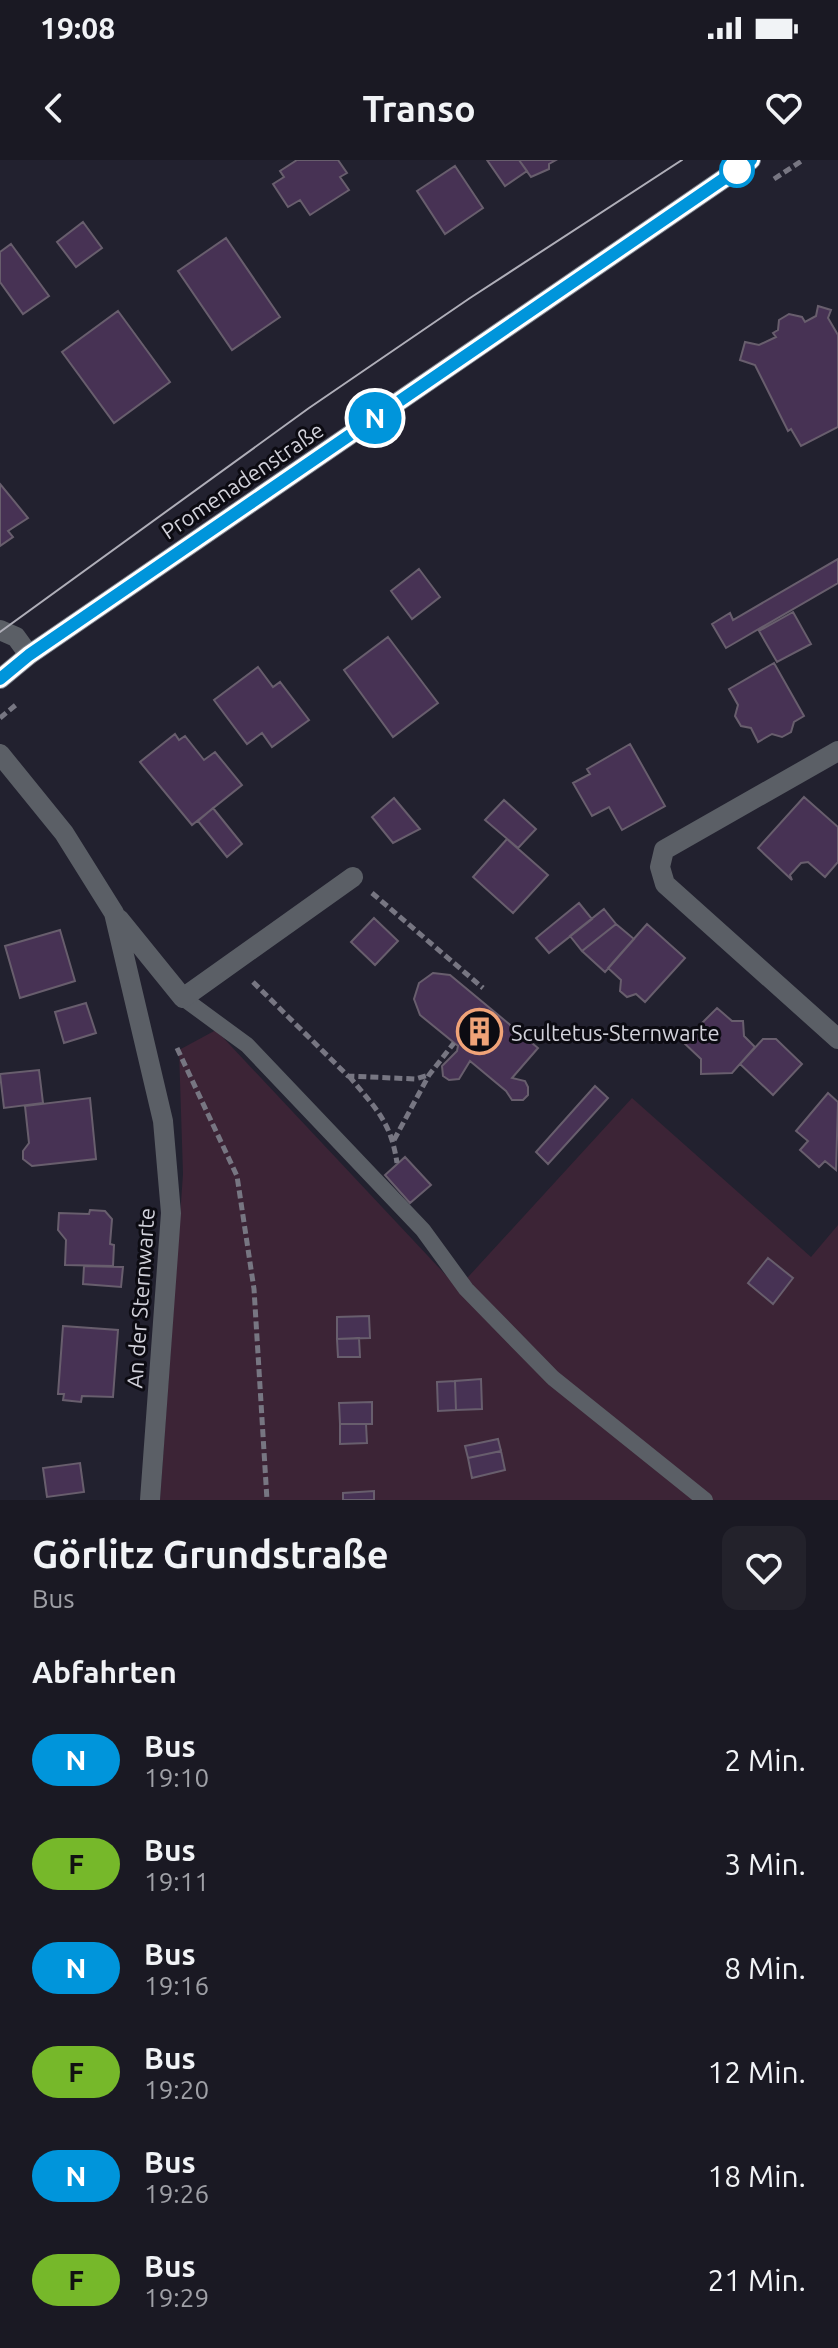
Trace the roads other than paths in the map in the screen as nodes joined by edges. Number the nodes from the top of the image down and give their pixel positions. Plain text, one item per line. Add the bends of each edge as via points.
1 (751, 160) edge
2 (0, 630) edge
3 (29, 655) junction
4 (0, 679) edge
5 (838, 751) edge
6 (0, 754) edge
7 (353, 877) road end
8 (114, 913) junction
9 (183, 998) junction
10 (838, 1039) edge
11 (150, 1500) edge
12 (705, 1500) edge

1 - 3 main road, Promenadenstraße
2 - 3 street via 16,637
3 - 4 main road, Promenadenstraße
5 - 10 street via 664,850 660,867 665,884
6 - 8 street, An der Sternwarte via 64,833
7 - 9 street
8 - 9 street, An der Sternwarte
8 - 11 street, An der Sternwarte via 163,1121 171,1213
9 - 12 lane via 247,1045 423,1230 466,1289 553,1378

